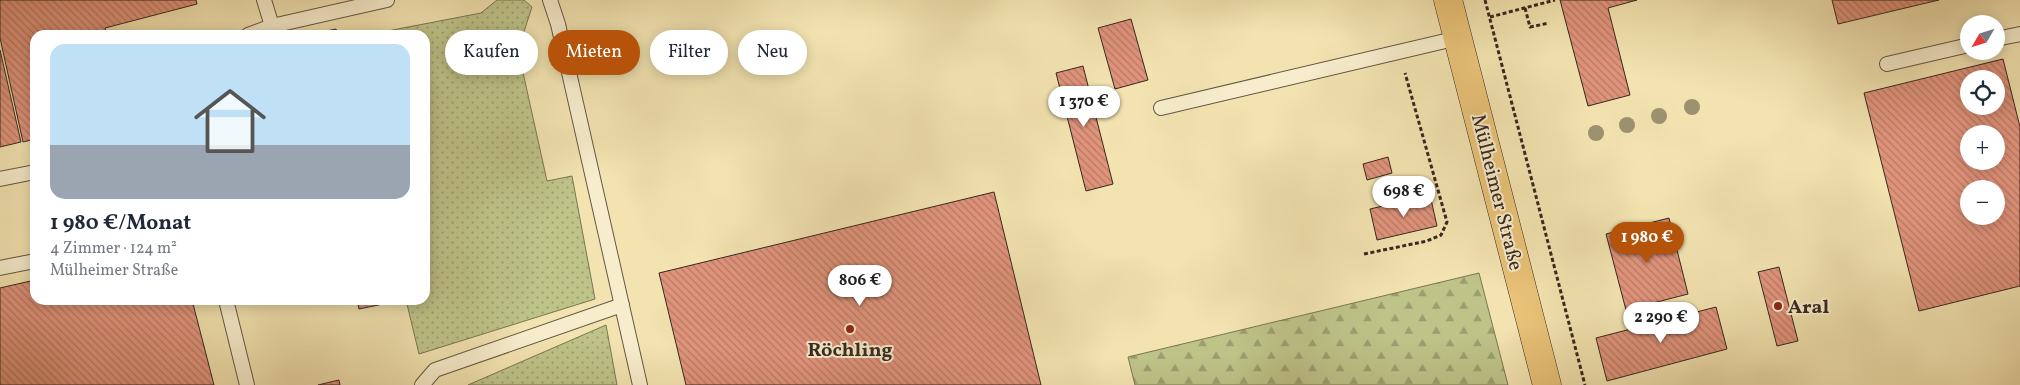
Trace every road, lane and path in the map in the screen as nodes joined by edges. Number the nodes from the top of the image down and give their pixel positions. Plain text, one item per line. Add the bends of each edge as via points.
1 (264, 0) edge
2 (387, 0) edge
3 (550, 0) edge
4 (1448, 0) edge
5 (1485, 0) edge
6 (1555, 0) edge
7 (1525, 8) junction
8 (1490, 17) junction
9 (1549, 23) dead end
10 (272, 26) junction
11 (261, 30) edge
12 (2020, 34) edge
13 (2005, 37) edge
14 (1458, 38) junction
15 (1960, 47) edge
16 (1400, 50) junction
17 (1887, 64) dead end
18 (1161, 108) dead end
19 (30, 173) edge
20 (0, 179) edge
21 (1364, 254) dead end
22 (30, 262) edge
23 (0, 268) edge
24 (622, 304) junction
25 (227, 305) edge
26 (246, 385) edge
27 (422, 385) edge
28 (640, 385) edge
29 (1546, 385) edge
30 (1585, 385) edge

1 - 10 lane
2 - 10 lane
3 - 24 lane
4 - 14 main road, Mülheimer Straße
5 - 8 path
6 - 7 path
7 - 8 path
7 - 9 path via 1530,27
8 - 30 path
10 - 11 lane
12 - 13 lane
14 - 16 lane
14 - 29 main road, Mülheimer Straße
15 - 17 lane
16 - 18 lane
16 - 21 path via 1413,108 1447,222 1441,235 1427,241
19 - 20 lane
22 - 23 lane
24 - 27 lane via 434,370
24 - 28 lane
25 - 26 lane

